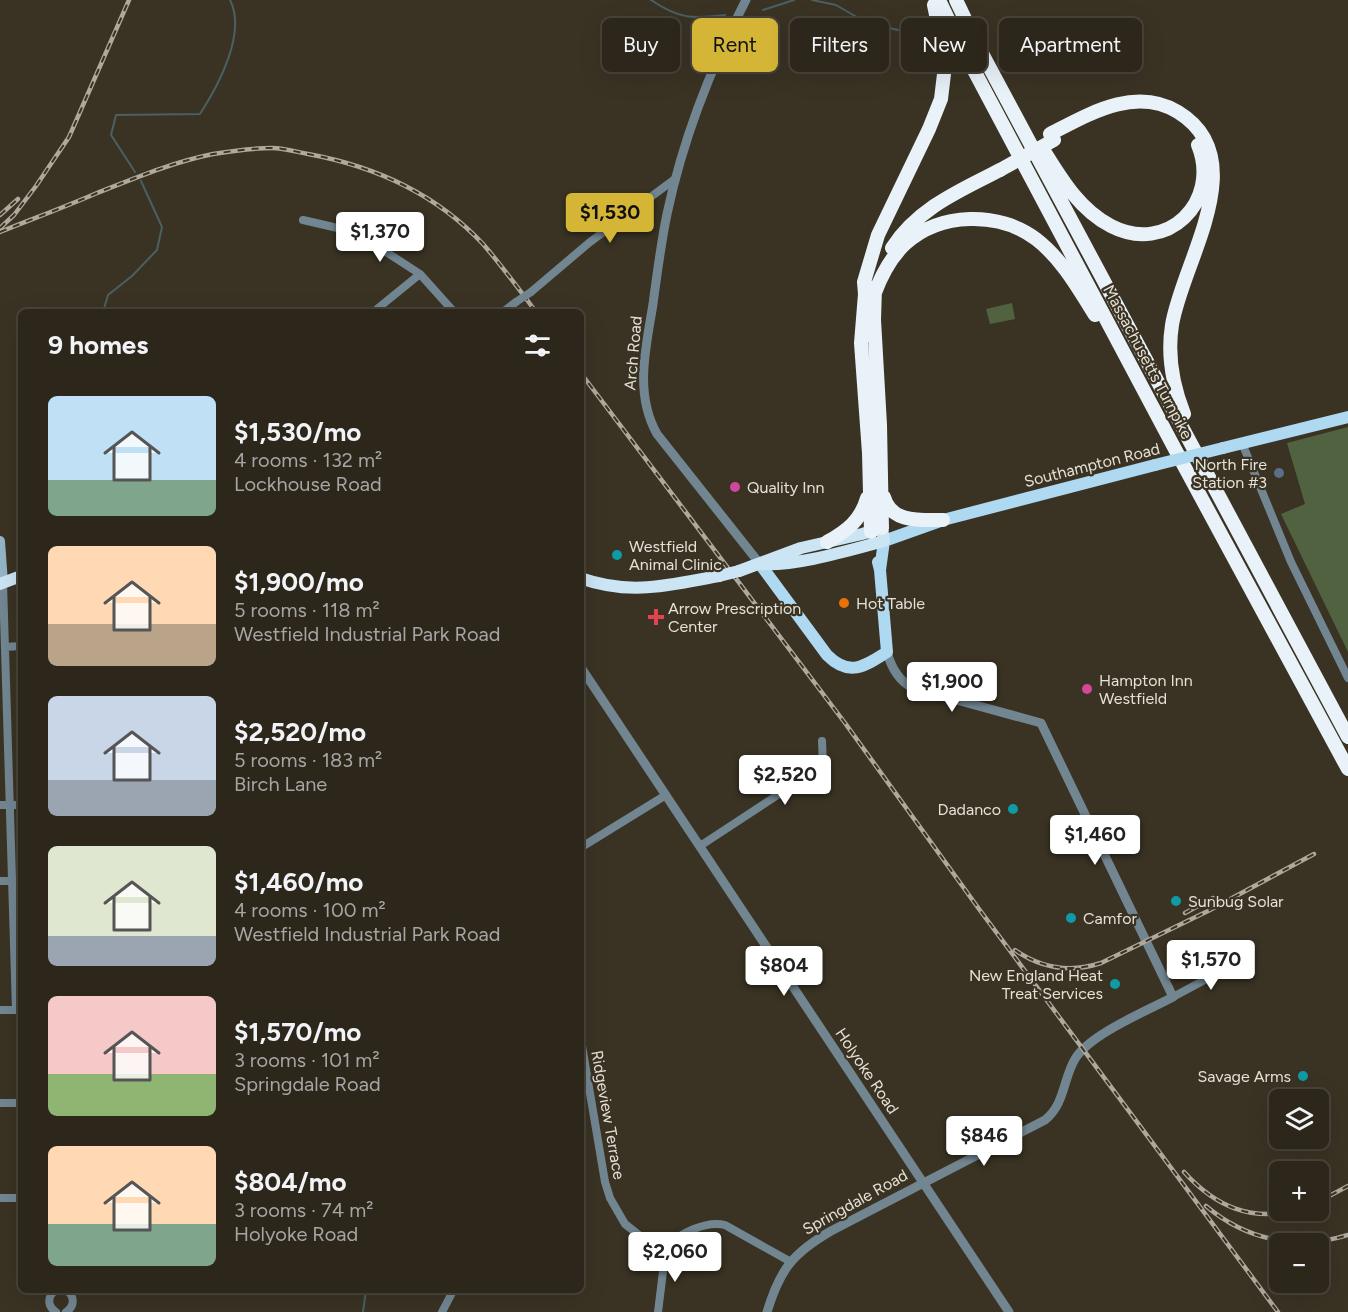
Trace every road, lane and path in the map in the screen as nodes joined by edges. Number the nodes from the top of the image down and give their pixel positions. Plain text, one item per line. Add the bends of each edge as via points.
1 (746, 0) edge
2 (933, 0) edge
3 (939, 0) edge
4 (956, 0) edge
5 (965, 18) edge
6 (987, 60) edge
7 (987, 63) edge
8 (1052, 137) junction
9 (675, 179) junction
10 (303, 220) dead end
11 (420, 274) junction
12 (869, 294) junction
13 (377, 309) dead end
14 (451, 309) edge
15 (507, 309) edge
16 (1348, 417) edge
17 (1242, 443) junction
18 (1176, 451) junction
19 (875, 482) junction
20 (943, 520) junction
21 (877, 536) junction
22 (0, 541) edge
23 (827, 542) junction
24 (760, 564) junction
25 (18, 577) edge
26 (584, 579) edge
27 (2, 583) edge
28 (1276, 602) junction
29 (18, 646) edge
30 (5, 647) junction
31 (887, 652) junction
32 (584, 672) edge
33 (1348, 678) edge
34 (1348, 737) edge
35 (822, 741) dead end
36 (1348, 769) edge
37 (666, 795) junction
38 (0, 805) edge
39 (9, 805) junction
40 (18, 805) edge
41 (584, 846) edge
42 (700, 846) junction
43 (0, 881) edge
44 (11, 881) junction
45 (1238, 962) dead end
46 (1173, 997) junction
47 (0, 1010) edge
48 (18, 1010) edge
49 (584, 1058) edge
50 (0, 1103) edge
51 (18, 1103) edge
52 (923, 1182) junction
53 (0, 1198) edge
54 (18, 1198) edge
55 (666, 1247) junction
56 (790, 1262) junction
57 (51, 1293) edge
58 (69, 1293) edge
59 (452, 1293) edge
60 (56, 1312) edge
61 (66, 1312) edge
62 (442, 1312) edge
63 (658, 1312) edge
64 (767, 1312) edge
65 (1009, 1312) edge

1 - 9 street, Arch Road via 708,82
2 - 12 highway via 944,45 942,93 934,120 875,242 864,282
3 - 18 highway, Massachusetts Turnpike
4 - 5 highway, Massachusetts Turnpike
6 - 8 highway via 1063,180 1081,204 1099,219 1129,233 1158,232 1173,227 1186,216 1202,189 1202,160 1194,138 1180,123 1157,112 1114,112
7 - 28 highway, Massachusetts Turnpike
8 - 12 highway, bridge via 998,166 914,221 882,264
8 - 28 highway via 1099,110 1143,101 1185,116 1206,143 1214,182 1172,324 1170,351 1175,392 1250,541
9 - 15 street, bridge
9 - 24 street, Arch Road via 650,321 644,369 645,404 664,444
10 - 11 street via 363,237
11 - 13 street
11 - 14 street
12 - 18 highway via 896,254 913,238 935,226 981,219 1026,233 1049,250 1067,272
12 - 19 highway via 861,343
16 - 17 main road, Southampton Road
17 - 20 main road, Southampton Road, bridge
17 - 33 street via 1291,562
18 - 36 highway, Massachusetts Turnpike
19 - 20 highway via 886,506 895,513 914,520
19 - 21 highway
19 - 23 highway via 860,516
20 - 21 main road, Southampton Road
21 - 23 highway, Southampton Road
21 - 24 highway, Southampton Road via 782,564
21 - 31 main road
22 - 27 main road
23 - 24 highway, Southampton Road
24 - 26 highway, Southampton Road, bridge via 653,589 617,588
24 - 31 main road via 821,647 839,665 849,669 861,667
25 - 27 highway
27 - 30 street
28 - 34 highway, Massachusetts Turnpike
29 - 30 street
30 - 39 street
31 - 46 street via 903,681 913,688 1041,723
32 - 37 street, Holyoke Road
35 - 42 street via 823,766 818,772
37 - 41 street
37 - 42 street, Holyoke Road
38 - 39 street
39 - 40 street
39 - 44 street
42 - 52 street, Holyoke Road
43 - 44 street
44 - 48 street
45 - 46 street, Springdale Road
46 - 52 street, Springdale Road via 1083,1049 1073,1064 1061,1100 1045,1120
47 - 48 street
49 - 55 street, Ridgeview Terrace via 610,1198 626,1224 644,1239
50 - 51 street
52 - 56 street, Springdale Road via 804,1247
52 - 65 street, Holyoke Road
53 - 54 street
55 - 56 street via 700,1227 717,1223
55 - 63 street
56 - 64 street, Springdale Road
57 - 60 street via 49,1303
58 - 61 street via 73,1301
59 - 62 street

